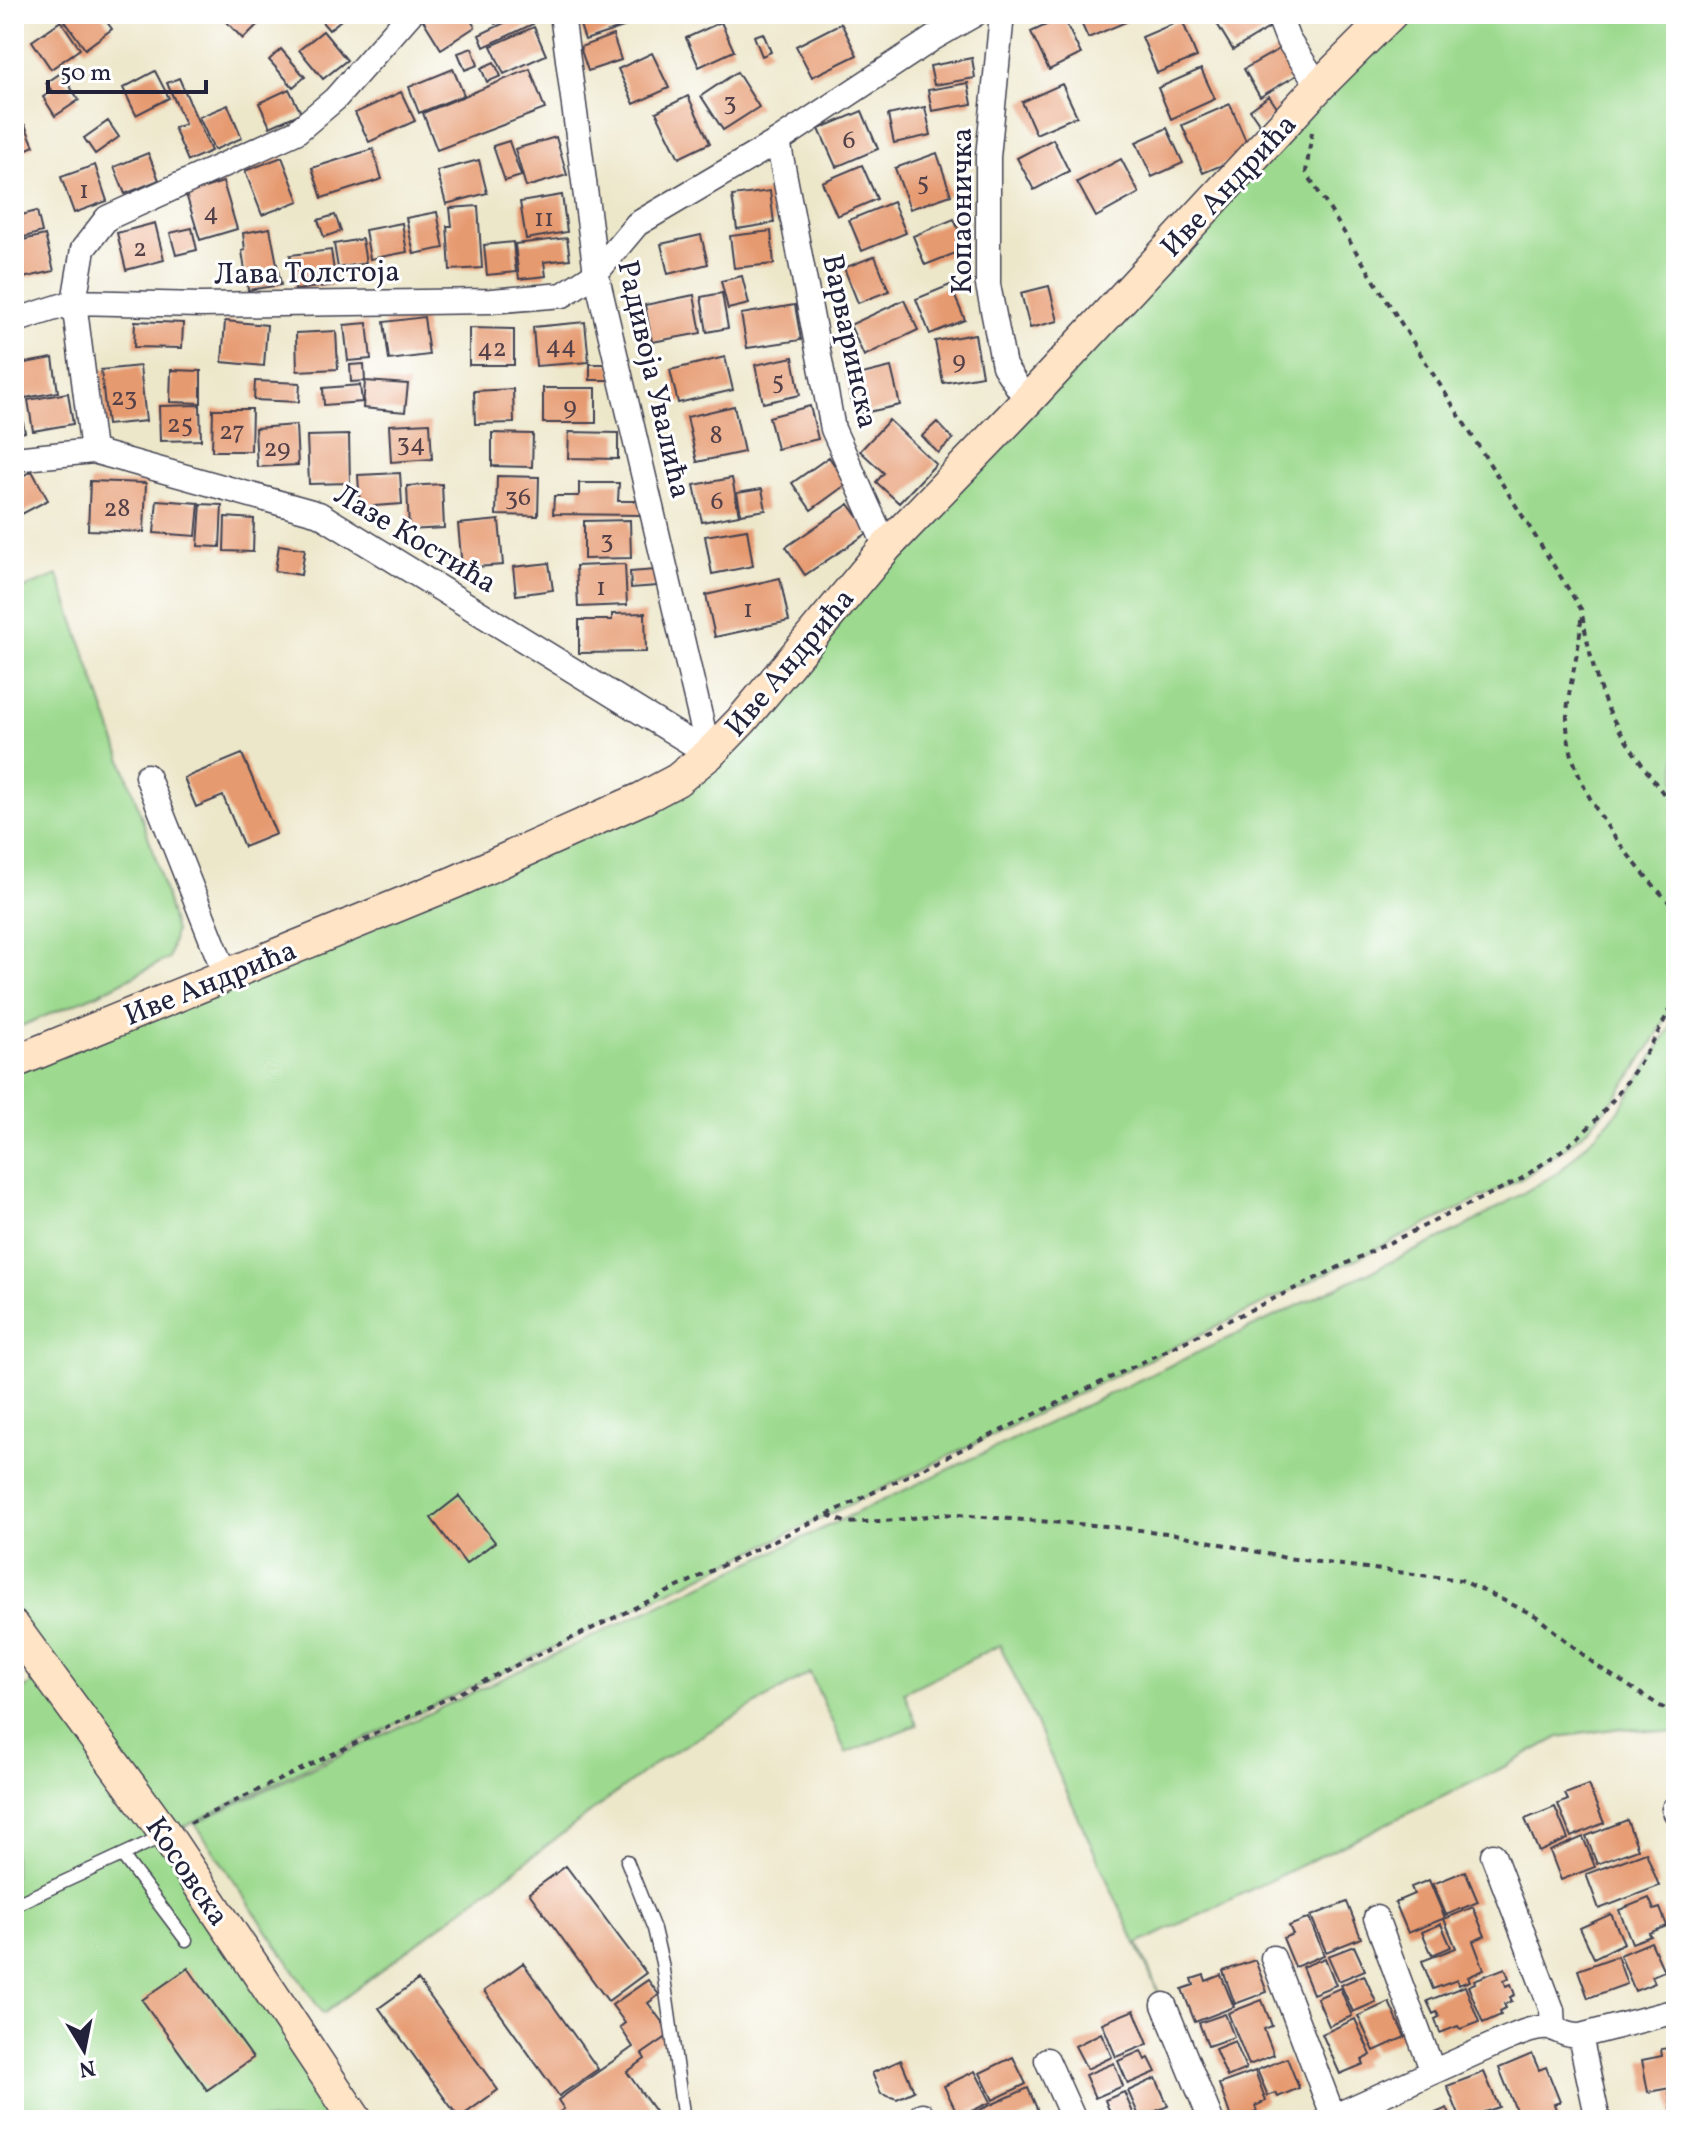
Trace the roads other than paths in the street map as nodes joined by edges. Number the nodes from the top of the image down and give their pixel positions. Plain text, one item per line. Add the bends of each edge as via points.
1 (410, 14) edge
2 (562, 14) edge
3 (975, 14) edge
4 (1002, 14) edge
5 (1278, 14) edge
6 (1375, 21) edge
7 (1319, 86) junction
8 (778, 141) junction
9 (596, 273) junction
10 (74, 302) junction
11 (14, 321) edge
12 (1027, 401) junction
13 (93, 451) junction
14 (14, 459) edge
15 (886, 547) junction
16 (709, 754) junction
17 (147, 776) dead end
18 (226, 976) junction
19 (14, 1062) edge
20 (14, 1627) edge
21 (166, 1835) junction
22 (122, 1855) junction
23 (1493, 1855) dead end
24 (627, 1861) dead end
25 (14, 1905) edge
26 (1376, 1918) dead end
27 (186, 1940) dead end
28 (1273, 1958) dead end
29 (1164, 2005) dead end
30 (1676, 2011) edge
31 (1553, 2028) junction
32 (1580, 2036) junction
33 (1047, 2060) dead end
34 (1433, 2072) junction
35 (1330, 2118) edge
36 (356, 2120) edge
37 (684, 2120) edge
38 (1074, 2120) edge
39 (1211, 2120) edge
40 (1598, 2120) edge

1 - 10 street via 335,99 296,132 107,218 83,249
2 - 9 street, Радивоја Увалића
3 - 8 street, Лава Толстоја
4 - 12 street, Копаоничка via 988,157 988,285 1004,366
5 - 7 street via 1288,40
6 - 7 street, Иве Андрића
7 - 12 street, Иве Андрића
8 - 9 street, Лава Толстоја via 637,224
8 - 15 street, Варваринска via 833,429
9 - 10 street, Лава Толстоја via 563,295 491,301
9 - 16 street, Радивоја Увалића
10 - 11 street, Лава Толстоја
10 - 13 street
12 - 15 street, Иве Андрића
13 - 14 street, Лазе Костића
13 - 16 street, Лазе Костића via 319,514
15 - 16 street, Иве Андрића
16 - 18 street, Иве Андрића via 643,798
17 - 18 street
18 - 19 street, Иве Андрића
20 - 21 street, Косовска
21 - 22 lane
21 - 36 street, Косовска
22 - 25 lane
22 - 27 lane
23 - 31 street via 1552,2010
24 - 37 lane via 659,1952
26 - 34 street
28 - 35 street
29 - 39 street
30 - 32 street
31 - 32 street
31 - 34 street via 1504,2040
32 - 40 street
33 - 38 street
34 - 35 street

